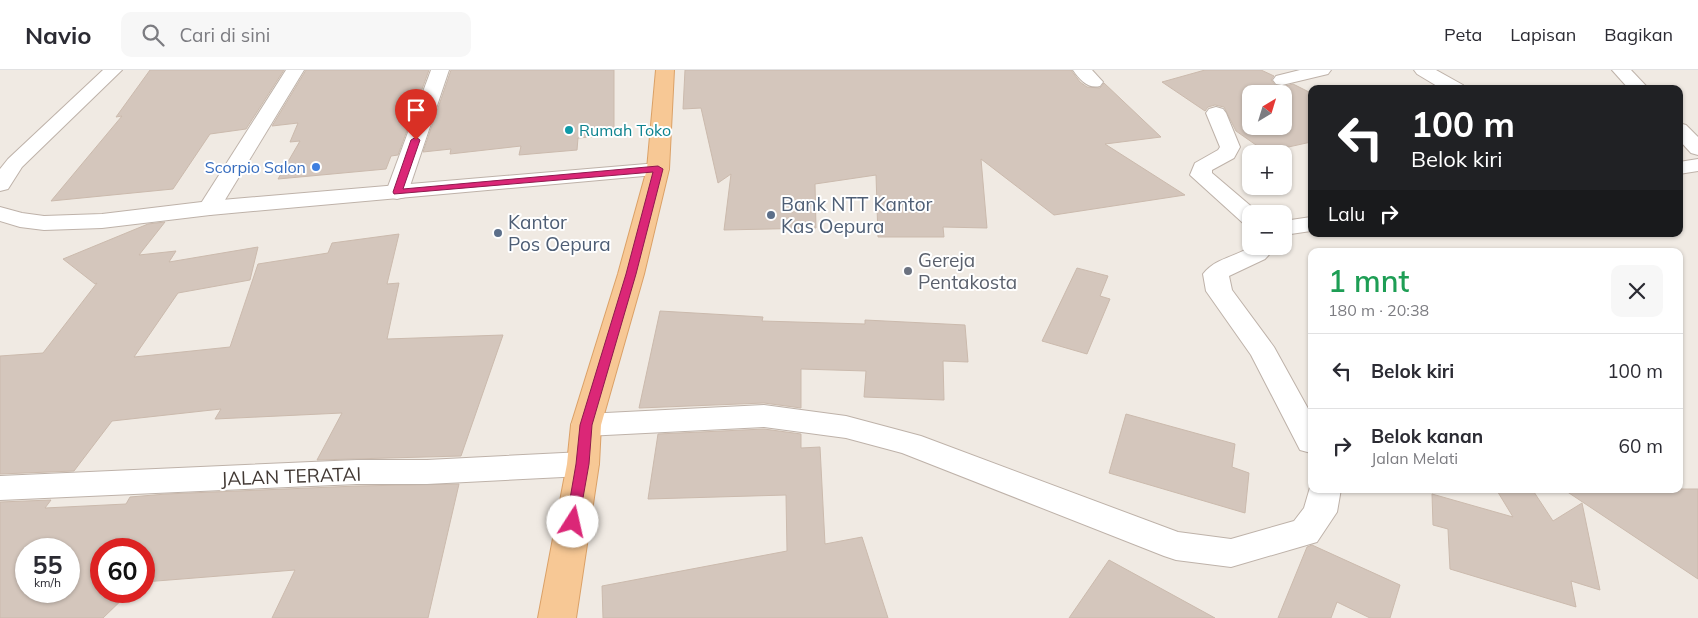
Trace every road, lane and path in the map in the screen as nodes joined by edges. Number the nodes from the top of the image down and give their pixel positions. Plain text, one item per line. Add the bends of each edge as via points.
1 (113, 70) edge
2 (295, 70) edge
3 (440, 70) edge
4 (665, 70) edge
5 (1322, 70) edge
6 (1424, 70) edge
7 (1621, 70) edge
8 (1282, 80) dead end
9 (1449, 85) edge
10 (1636, 85) edge
11 (1216, 113) dead end
12 (1698, 165) edge
13 (1683, 167) edge
14 (658, 169) junction
15 (0, 184) edge
16 (397, 192) junction
17 (209, 208) junction
18 (1242, 210) edge
19 (0, 214) edge
20 (1308, 224) edge
21 (1292, 227) edge
22 (1254, 255) edge
23 (586, 425) junction
24 (1308, 436) edge
25 (583, 464) junction
26 (0, 488) edge
27 (1324, 493) edge
28 (557, 618) edge

1 - 15 street via 16,163
2 - 17 street
3 - 16 street
4 - 14 main road
5 - 8 street
6 - 9 street
7 - 10 street
11 - 18 street via 1230,146 1226,154 1202,168 1201,175
12 - 13 street
14 - 16 street
14 - 23 main road
16 - 17 street
17 - 19 street via 99,220 35,222
20 - 21 street
22 - 24 street via 1223,266 1216,274 1219,291 1264,353
23 - 25 main road
23 - 27 street via 764,416 846,427 910,444 1176,546 1231,553 1305,532 1320,512
25 - 26 street, JALAN TERATAI
25 - 28 main road

